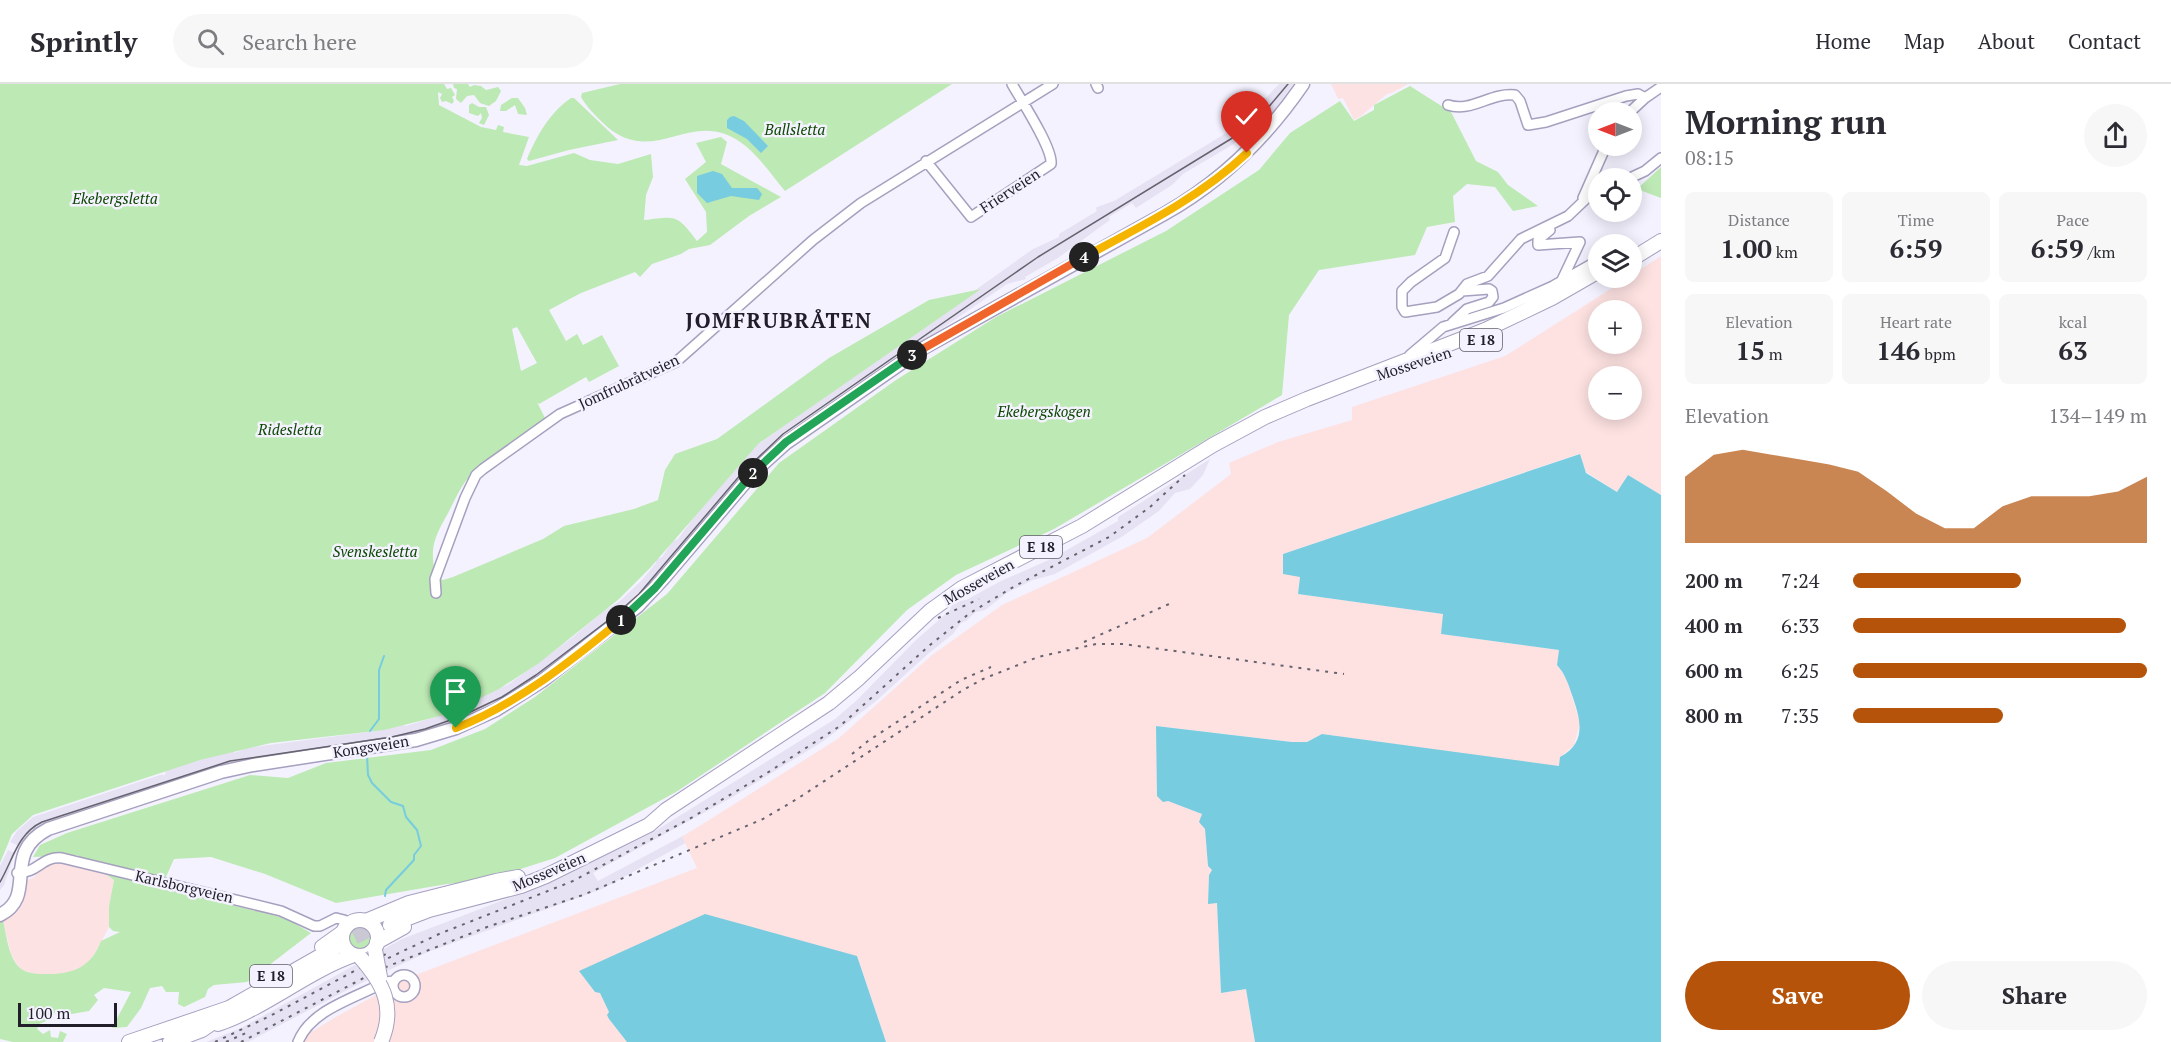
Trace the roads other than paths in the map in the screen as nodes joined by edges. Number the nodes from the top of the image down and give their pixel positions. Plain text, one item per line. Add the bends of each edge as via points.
1 (1012, 84) edge
2 (1053, 84) edge
3 (1303, 84) edge
4 (1661, 87) edge
5 (1645, 98) junction
6 (1641, 102) edge
7 (1022, 103) junction
8 (1448, 105) dead end
9 (1602, 156) edge
10 (1661, 158) edge
11 (926, 161) junction
12 (1642, 172) edge
13 (1588, 198) edge
14 (1581, 203) junction
15 (1568, 216) junction
16 (1661, 231) edge
17 (1454, 232) dead end
18 (1661, 241) edge
19 (1642, 243) edge
20 (1642, 253) edge
21 (1588, 266) edge
22 (1588, 277) edge
23 (1561, 281) junction
24 (1588, 286) edge
25 (1462, 291) junction
26 (1450, 325) junction
27 (1401, 363) junction
28 (1352, 382) junction
29 (435, 593) dead end
30 (17, 873) junction
31 (520, 882) junction
32 (0, 915) edge
33 (366, 921) junction
34 (388, 923) tunnel mouth
35 (346, 928) junction
36 (375, 947) junction
37 (337, 950) tunnel mouth
38 (358, 956) junction
39 (385, 986) junction
40 (200, 1024) junction
41 (129, 1042) edge
42 (170, 1042) edge
43 (298, 1042) edge
44 (381, 1042) edge

1 - 7 street
2 - 7 street, Jomfrubråtveien
3 - 30 main road, Kongsveien via 1257,143 1198,193 921,350 786,442 754,472 638,606 522,695 476,720 427,737 232,769 57,826 27,843 19,857
4 - 5 street
5 - 6 street
5 - 8 street via 1638,94 1626,96 1546,123 1528,125 1515,95 1458,108
7 - 11 street, Jomfrubråtveien
7 - 11 street, Frierveien via 1051,164 971,217
9 - 14 street
10 - 12 street
11 - 29 street, Jomfrubråtveien via 825,230 676,362 560,414 476,475 435,579
13 - 14 street
14 - 15 street
15 - 23 street via 1537,243 1540,247 1580,242
15 - 25 street via 1521,239 1495,272 1467,284
16 - 19 highway
17 - 25 street via 1445,258 1404,289 1402,307 1406,312 1432,309
18 - 20 highway
21 - 23 street, Mosseveien
22 - 27 highway, Mosseveien / E 18 via 1506,321
23 - 26 street, Mosseveien via 1504,308
24 - 28 highway, Mosseveien / E 18 via 1461,348 1401,371
25 - 26 street via 1489,289 1493,297 1467,309
26 - 27 street, Mosseveien
27 - 28 highway, Mosseveien / E 18
28 - 31 highway, Mosseveien / E 18 via 1244,428 1082,526 962,588 930,610 829,703 666,810
30 - 32 main road, Kongsveien via 15,901
30 - 35 street, Karlsborgveien via 34,870 51,858 62,858 283,911 314,926 336,918 344,920
31 - 33 highway, E 18 via 496,880 409,903
31 - 34 highway, Mosseveien / E 18 via 418,908
31 - 36 highway, E 18 via 497,897 389,934
33 - 35 highway, E 18 via 355,921
33 - 36 highway via 375,930
35 - 38 highway via 344,946
35 - 40 highway, E 18 via 327,945
36 - 38 highway, E 18
36 - 39 highway, bridge
37 - 40 highway, E 18
38 - 39 highway, bridge
38 - 40 highway, E 18 via 327,967 240,1016
39 - 43 street via 346,1001 318,1018
39 - 44 highway, bridge via 386,1030
40 - 41 highway, E 18
40 - 42 highway, E 18

